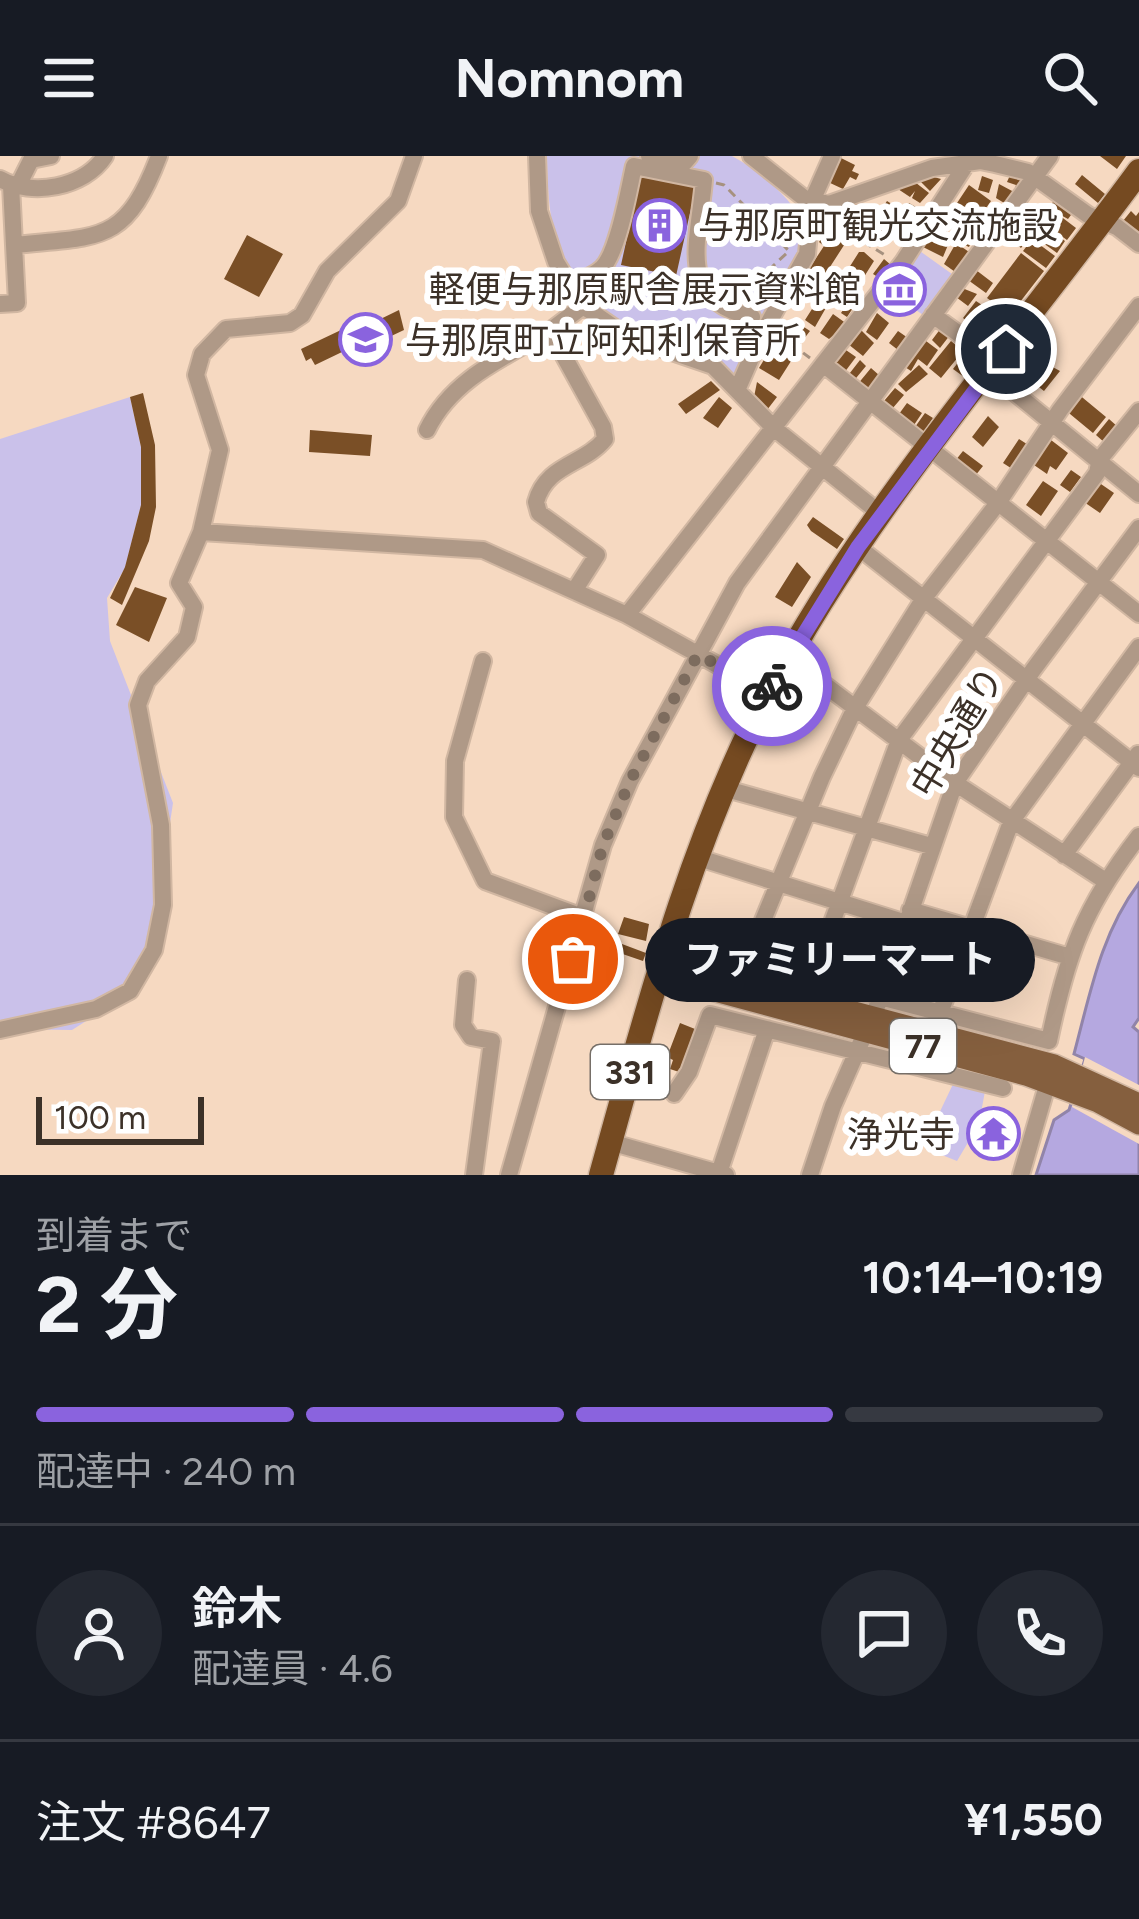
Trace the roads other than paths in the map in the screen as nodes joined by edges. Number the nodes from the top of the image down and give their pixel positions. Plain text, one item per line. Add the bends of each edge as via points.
1 (51, 156) edge
2 (105, 156) edge
3 (158, 156) edge
4 (414, 156) edge
5 (537, 156) edge
6 (649, 156) edge
7 (690, 156) edge
8 (751, 156) edge
9 (832, 156) edge
10 (1050, 156) edge
11 (967, 163) junction
12 (1139, 171) edge
13 (1035, 177) junction
14 (10, 183) edge
15 (812, 201) junction
16 (1103, 220) junction
17 (1139, 244) edge
18 (14, 245) junction
19 (568, 286) junction
20 (0, 304) edge
21 (583, 306) junction
22 (1139, 307) edge
23 (934, 315) junction
24 (759, 321) junction
25 (550, 331) junction
26 (994, 364) junction
27 (822, 365) junction
28 (737, 388) junction
29 (870, 400) junction
30 (1139, 411) edge
31 (1052, 421) junction
32 (775, 429) junction
33 (427, 430) dead end
34 (931, 448) junction
35 (1100, 460) junction
36 (820, 466) junction
37 (1139, 494) edge
38 (998, 503) junction
39 (881, 514) junction
40 (1139, 528) edge
41 (201, 532) junction
42 (1046, 541) junction
43 (858, 547) junction
44 (1099, 582) junction
45 (574, 591) junction
46 (924, 598) junction
47 (1139, 614) edge
48 (628, 615) junction
49 (975, 638) junction
50 (1139, 647) edge
51 (698, 654) junction
52 (789, 658) junction
53 (483, 661) dead end
54 (1027, 680) junction
55 (768, 694) junction
56 (855, 708) junction
57 (1084, 723) junction
58 (899, 740) junction
59 (1137, 761) edge
60 (955, 783) junction
61 (723, 788) junction
62 (807, 813) junction
63 (1011, 821) junction
64 (869, 829) junction
65 (1139, 836) edge
66 (931, 846) junction
67 (1064, 855) junction
68 (696, 857) junction
69 (1104, 880) junction
70 (778, 883) junction
71 (841, 903) junction
72 (908, 916) junction
73 (585, 919) junction
74 (969, 926) junction
75 (1070, 957) junction
76 (658, 970) junction
77 (467, 980) dead end
78 (811, 980) junction
79 (940, 1013) junction
80 (869, 1023) junction
81 (767, 1029) junction
82 (0, 1030) edge
83 (1051, 1073) junction
84 (1078, 1083) junction
85 (1003, 1088) dead end
86 (674, 1094) dead end
87 (1139, 1103) edge
88 (1139, 1124) edge
89 (610, 1142) junction
90 (723, 1174) edge
91 (474, 1175) edge
92 (509, 1175) edge
93 (601, 1175) edge
94 (810, 1175) edge
95 (1021, 1175) edge

1 - 14 street via 31,160
2 - 14 street via 68,183 35,190
3 - 18 street via 145,197 104,236
4 - 41 street via 398,201 327,271 302,314 226,329 202,354 196,375 220,450
5 - 19 street via 538,211
6 - 7 street via 684,163
8 - 15 street
9 - 15 street
10 - 13 street
11 - 13 street
11 - 15 street via 896,178 837,203
11 - 27 street
12 - 16 highway, 331
13 - 16 street
13 - 23 street
14 - 18 street
15 - 24 street via 807,254
16 - 17 street
16 - 26 highway, 331
18 - 20 street via 17,303
19 - 21 street
19 - 24 street via 609,258 634,166 704,180 698,276 717,306
21 - 25 street
21 - 28 street via 628,337 701,360
22 - 31 street
23 - 26 street
23 - 29 street
24 - 28 street
25 - 33 street via 467,378
25 - 45 street via 605,439 552,472 536,502 539,513 597,555
26 - 31 street
26 - 34 highway, 331
27 - 29 street
27 - 32 street
28 - 32 street
29 - 34 street
29 - 36 street
30 - 35 street
31 - 35 street
31 - 38 street
32 - 36 street
32 - 48 street
34 - 38 street
34 - 39 highway, 331
35 - 37 street
35 - 42 street
36 - 39 street
36 - 51 street
38 - 42 street
38 - 46 street
39 - 43 highway, 331
40 - 44 street, 中央通り
41 - 45 street via 483,550
41 - 82 street via 179,584 194,607 187,637 147,681 138,705 161,825 163,905 154,950 130,992 96,1009
42 - 44 street
42 - 49 street
43 - 46 street
43 - 52 highway, 331
44 - 47 street
44 - 54 street, 中央通り
45 - 48 street
46 - 49 street
46 - 56 street
48 - 51 street
49 - 54 street
49 - 58 street
50 - 57 street
51 - 55 street
51 - 73 street via 630,781
52 - 55 highway, 331
52 - 56 street
53 - 73 street via 455,761 454,817 485,881
54 - 57 street
54 - 60 street, 中央通り
55 - 61 highway, 331
56 - 58 street
56 - 62 street
57 - 59 street
57 - 63 street
58 - 60 street
58 - 64 street
59 - 67 street
60 - 63 street
60 - 66 street, 中央通り
61 - 62 street
61 - 68 highway, 331
62 - 64 street
62 - 70 street
63 - 67 street
63 - 74 street
64 - 66 street
64 - 71 street
65 - 69 street
66 - 72 street, 中央通り
67 - 69 street
68 - 70 street
68 - 76 highway, 331
69 - 75 street
70 - 71 street
70 - 78 street via 748,957
71 - 72 street
71 - 78 street
72 - 74 street
72 - 80 street, 中央通り
73 - 92 street
74 - 75 street
74 - 79 street
75 - 79 street via 1049,1041
76 - 80 main road, 77 via 685,968
76 - 89 highway, 331
77 - 91 street via 463,1025 470,1037 492,1041
78 - 80 street
79 - 80 street
80 - 81 street
80 - 83 main road, 77
80 - 85 street
80 - 94 street, 中央通り
81 - 86 street via 710,1015
81 - 90 street
83 - 84 main road, 77
83 - 95 street
84 - 87 main road, 77
84 - 88 main road, 77
89 - 90 street
89 - 93 highway, 331

